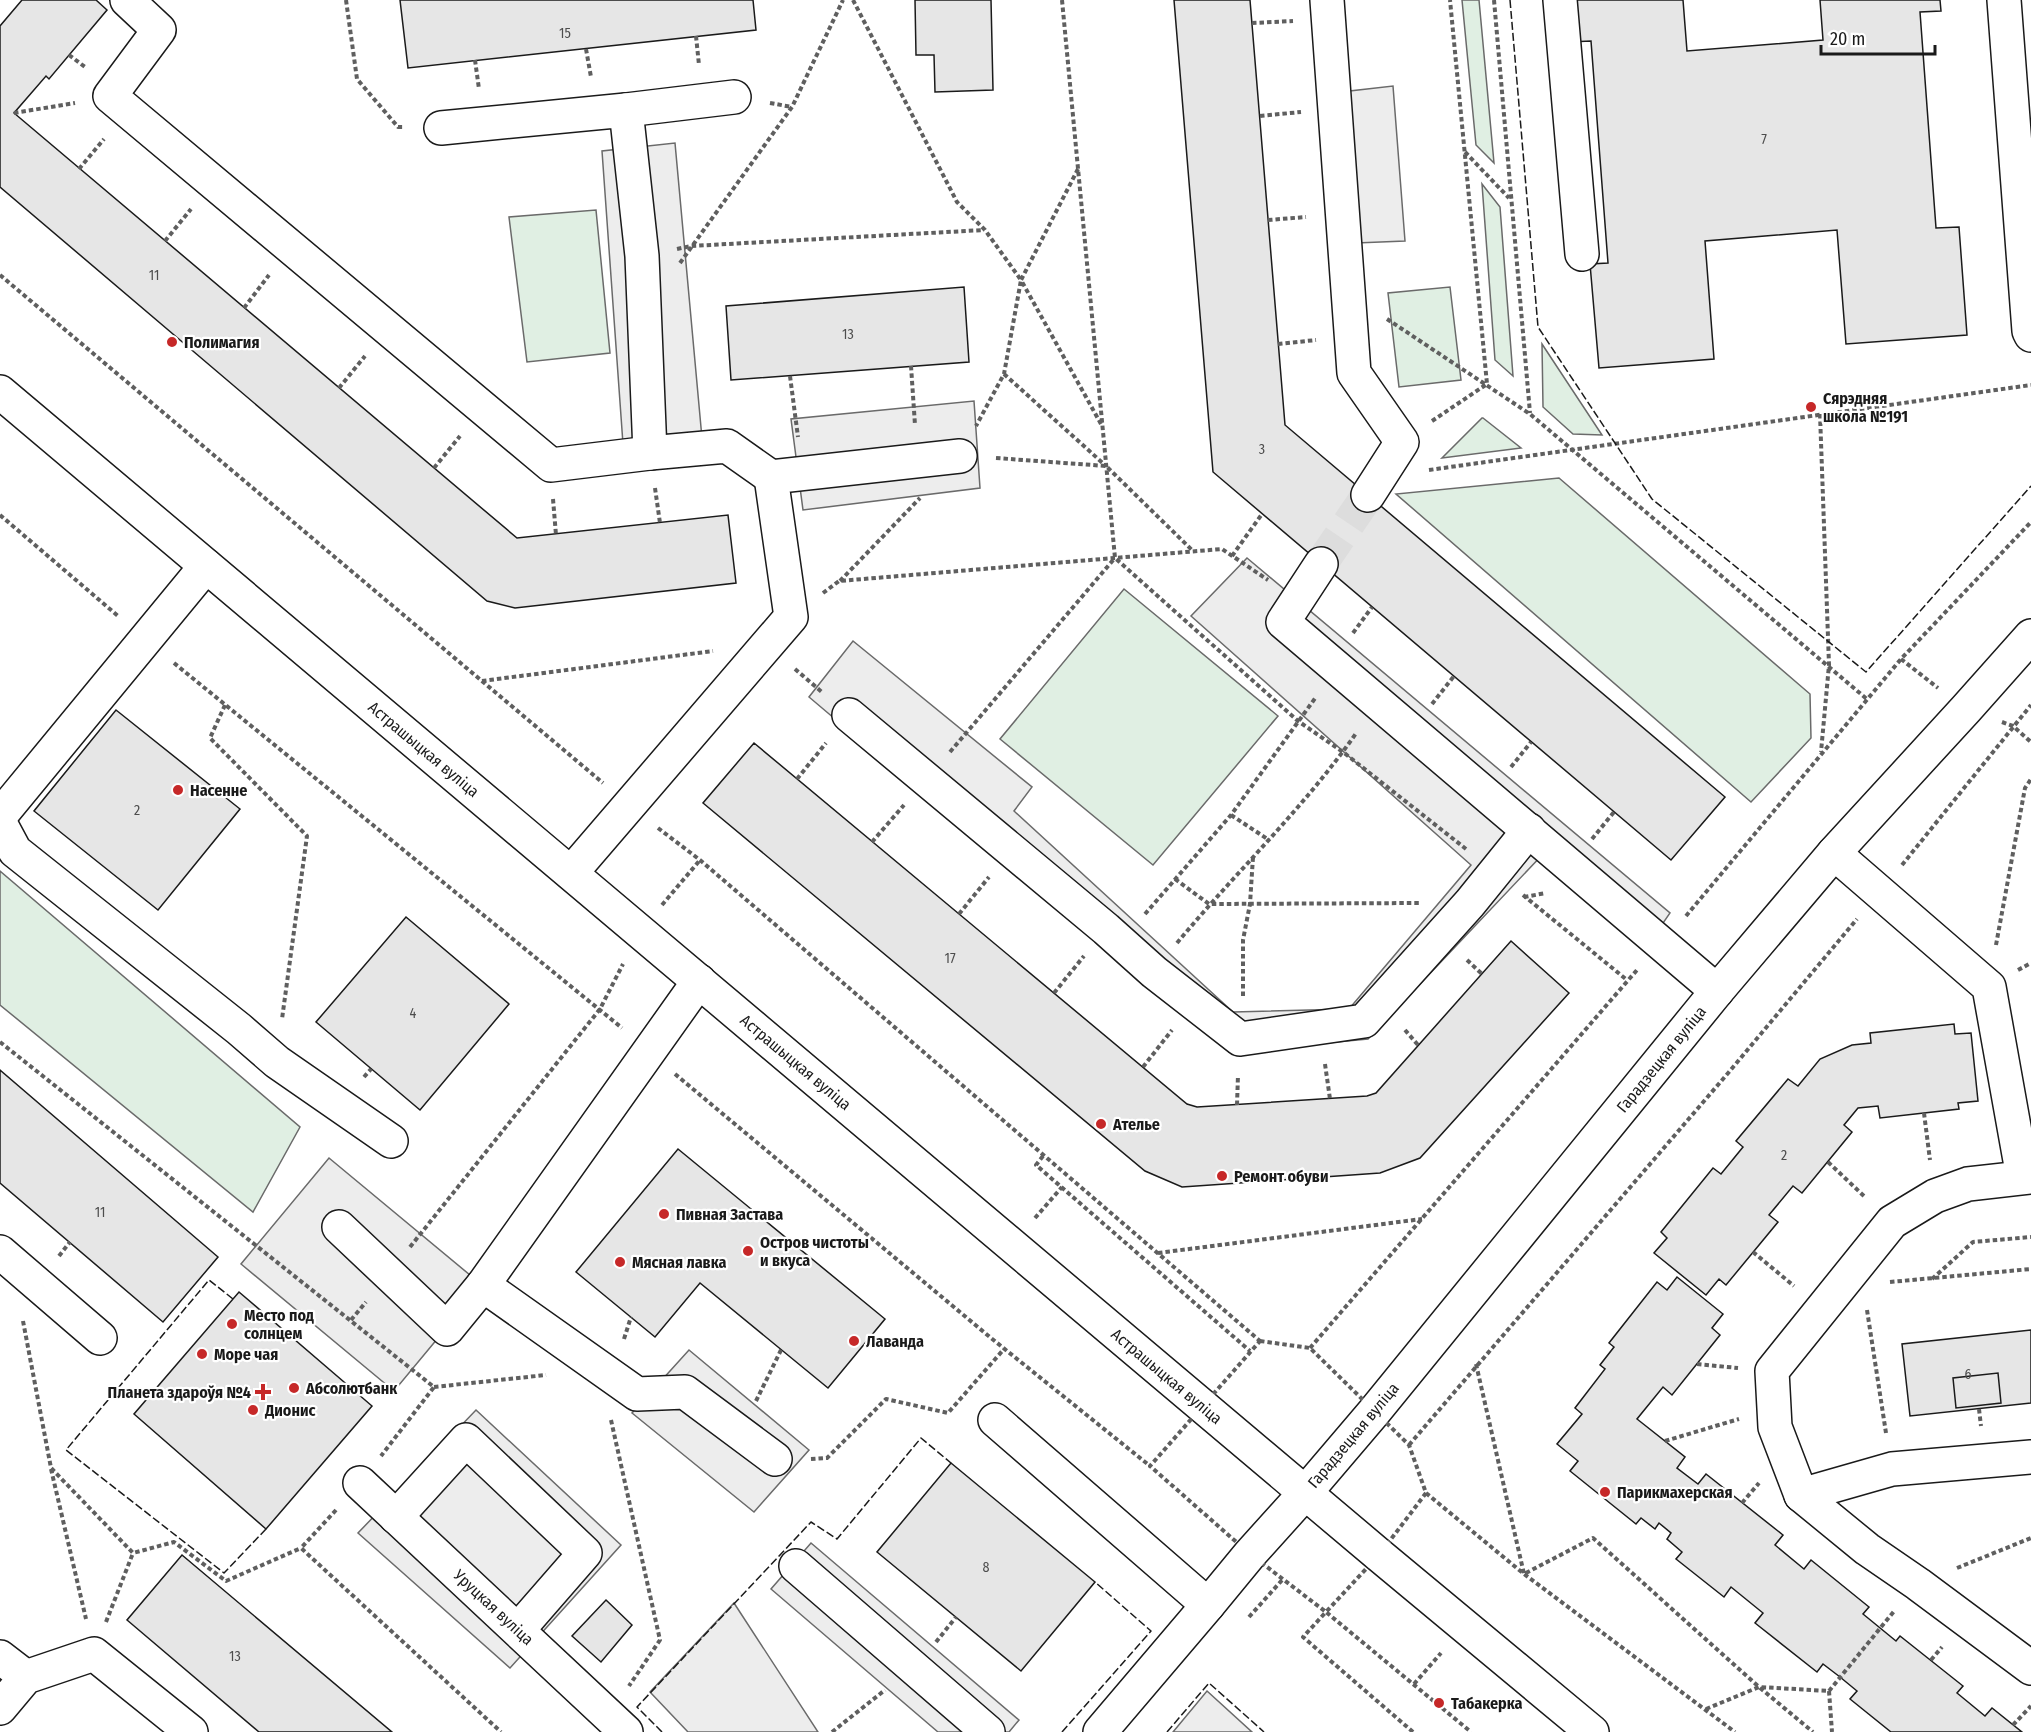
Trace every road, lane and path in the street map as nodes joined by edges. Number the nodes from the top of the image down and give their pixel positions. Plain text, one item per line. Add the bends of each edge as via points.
1 (127, 0) edge
2 (346, 0) edge
3 (843, 0) edge
4 (854, 0) edge
5 (1062, 0) edge
6 (1327, 0) edge
7 (1450, 0) edge
8 (1494, 0) edge
9 (1560, 0) edge
10 (2004, 0) edge
11 (110, 96) junction
12 (734, 97) dead end
13 (626, 110) junction
14 (14, 113) dead end
15 (441, 128) joint
16 (1464, 151) junction
17 (1078, 168) junction
18 (1511, 200) junction
19 (985, 230) junction
20 (691, 246) junction
21 (1582, 254) dead end
22 (642, 256) junction
23 (678, 265) dead end
24 (1021, 280) junction
25 (1350, 296) junction
26 (2031, 335) edge
27 (911, 366) dead end
28 (1004, 374) junction
29 (790, 375) dead end
30 (1487, 384) junction
31 (2031, 385) edge
32 (0, 392) edge
33 (1530, 414) junction
34 (1820, 414) junction
35 (1102, 425) junction
36 (1402, 442) junction
37 (1573, 449) junction
38 (650, 453) junction
39 (960, 456) junction
40 (918, 460) junction
41 (1106, 466) junction
42 (803, 473) junction
43 (771, 477) junction
44 (1373, 486) joint
45 (920, 498) dead end
46 (0, 514) edge
47 (1262, 514) dead end
48 (1192, 551) junction
49 (1232, 556) junction
50 (1115, 558) junction
51 (1321, 564) tunnel mouth
52 (206, 566) junction
53 (839, 581) junction
54 (1298, 600) junction
55 (791, 617) junction
56 (2031, 636) edge
57 (146, 640) junction
58 (766, 645) junction
59 (1829, 665) junction
60 (1338, 668) junction
61 (481, 681) dead end
62 (1868, 700) dead end
63 (1378, 702) junction
64 (225, 705) junction
65 (2031, 705) edge
66 (849, 716) junction
67 (1298, 721) junction
68 (1343, 752) junction
69 (1821, 753) dead end
70 (797, 779) dead end
71 (2031, 779) edge
72 (926, 780) junction
73 (1231, 815) junction
74 (0, 816) edge
75 (0, 823) edge
76 (1529, 830) junction
77 (1269, 840) junction
78 (873, 842) dead end
79 (1010, 849) junction
80 (1834, 853) junction
81 (1253, 857) junction
82 (1496, 872) junction
83 (570, 873) junction
84 (1175, 879) junction
85 (1592, 883) junction
86 (1880, 892) junction
87 (1526, 897) junction
88 (1470, 903) junction
89 (1209, 904) junction
90 (1250, 904) junction
91 (959, 914) dead end
92 (1113, 936) junction
93 (1154, 972) junction
94 (1627, 980) dead end
95 (699, 981) junction
96 (1989, 987) junction
97 (1717, 991) junction
98 (1054, 993) dead end
99 (1193, 1002) junction
100 (600, 1009) junction
101 (1239, 1039) junction
102 (0, 1042) edge
103 (648, 1052) junction
104 (277, 1062) junction
105 (1143, 1067) dead end
106 (1924, 1113) dead end
107 (392, 1142) dead end
108 (1043, 1156) dead end
109 (1828, 1161) dead end
110 (2027, 1177) edge
111 (1935, 1196) junction
112 (1422, 1219) dead end
113 (1892, 1222) junction
114 (339, 1227) dead end
115 (2031, 1237) edge
116 (0, 1252) edge
117 (1753, 1252) dead end
118 (1157, 1253) dead end
119 (2031, 1269) edge
120 (388, 1275) junction
121 (1932, 1278) junction
122 (1886, 1283) dead end
123 (483, 1285) junction
124 (1866, 1308) dead end
125 (1823, 1310) junction
126 (23, 1319) dead end
127 (351, 1320) dead end
128 (100, 1338) dead end
129 (1004, 1349) junction
130 (781, 1350) dead end
131 (1250, 1351) dead end
132 (1476, 1364) junction
133 (599, 1369) junction
134 (434, 1388) dead end
135 (1774, 1409) junction
136 (995, 1420) dead end
137 (740, 1433) junction
138 (1665, 1441) dead end
139 (1408, 1445) dead end
140 (2031, 1457) edge
141 (775, 1459) joint
142 (1150, 1466) dead end
143 (51, 1468) junction
144 (1892, 1469) junction
145 (360, 1483) dead end
146 (1305, 1493) junction
147 (1426, 1493) dead end
148 (1802, 1495) junction
149 (396, 1516) junction
150 (2031, 1538) edge
151 (301, 1548) dead end
152 (133, 1553) junction
153 (796, 1566) dead end
154 (1524, 1574) junction
155 (1918, 1584) junction
156 (1208, 1605) junction
157 (1880, 1627) dead end
158 (518, 1630) junction
159 (94, 1654) junction
160 (0, 1657) edge
161 (914, 1668) junction
162 (2031, 1668) edge
163 (26, 1677) junction
164 (1759, 1687) junction
165 (1829, 1691) junction
166 (2031, 1706) edge
167 (0, 1708) edge
168 (1706, 1709) junction
169 (618, 1724) edge
170 (2013, 1725) dead end
171 (191, 1732) edge
172 (832, 1732) edge
173 (988, 1732) edge
174 (1100, 1732) edge
175 (1413, 1732) edge
176 (1471, 1732) edge
177 (1592, 1732) edge
178 (1735, 1732) edge
179 (1813, 1732) edge
180 (1832, 1732) edge

1 - 11 main road via 159,30
2 - 15 path via 357,79 398,127
3 - 20 path via 792,107
4 - 19 path via 957,202
5 - 17 path
6 - 25 main road
7 - 16 path
8 - 18 path
9 - 21 main road
10 - 26 main road
11 - 14 path
11 - 38 main road via 550,465
12 - 13 main road
13 - 15 main road
13 - 22 main road
16 - 18 path
16 - 30 path
17 - 24 path
17 - 35 path
18 - 33 path
19 - 20 path
19 - 24 path
20 - 22 path
20 - 23 path
22 - 38 main road
24 - 28 path
24 - 35 path
25 - 30 path
25 - 36 main road via 1354,373
27 - 40 path
28 - 39 path
28 - 41 path
29 - 42 path
30 - 33 path
30 - 36 path
31 - 34 path
32 - 52 main road, Астрашыцкая вуліца
33 - 37 path
34 - 37 path
34 - 59 path
35 - 41 path
36 - 44 main road
37 - 44 path
37 - 59 path
38 - 43 main road via 727,446
39 - 40 main road
39 - 41 path
40 - 42 main road
41 - 48 path
41 - 50 path
42 - 43 main road
43 - 55 main road
45 - 53 path
46 - 57 path
47 - 49 path
48 - 49 path via 1222,549
48 - 50 path
49 - 54 path
50 - 53 path
50 - 67 path
50 - 72 path
51 - 54 main road
52 - 57 main road
52 - 83 main road, Астрашыцкая вуліца
53 - 55 path
54 - 60 main road via 1283,622
55 - 58 main road
56 - 80 main road, Гарадзецкая вуліца
57 - 64 path
57 - 74 main road
58 - 61 path
58 - 66 path
58 - 83 main road
59 - 62 path
59 - 69 path
60 - 63 main road
60 - 67 path
63 - 68 path
63 - 76 main road
64 - 100 path
64 - 104 path via 210,738 307,836
65 - 86 path
66 - 70 path
66 - 72 main road
67 - 68 path
67 - 73 path
68 - 77 path
68 - 82 path
71 - 96 path via 2025,788
72 - 78 path
72 - 79 main road
73 - 77 path
73 - 84 path
75 - 104 main road via 15,851
76 - 82 main road
76 - 85 main road
77 - 81 path
79 - 91 path
79 - 92 main road
80 - 86 main road
80 - 97 main road, Гарадзецкая вуліца
81 - 89 path
81 - 90 path
82 - 87 path
82 - 88 main road
83 - 95 main road, Астрашыцкая вуліца
84 - 89 path
84 - 92 path
85 - 87 path
85 - 97 main road
86 - 96 main road
86 - 132 path
87 - 88 path
87 - 94 path
88 - 90 path
88 - 101 main road via 1364,1021
89 - 90 path
89 - 93 path
90 - 101 path via 1243,940 1244,992
92 - 93 main road
92 - 98 path
93 - 99 main road
95 - 103 main road
95 - 146 main road, Астрашыцкая вуліца
96 - 110 main road
97 - 146 main road, Гарадзецкая вуліца
99 - 101 main road
99 - 105 path
100 - 103 path
100 - 120 path
102 - 127 path
103 - 123 main road
103 - 129 path
104 - 107 main road
106 - 111 path
108 - 131 path via 1036,1165
109 - 113 path
110 - 111 main road via 1968,1184
111 - 113 main road
112 - 118 path
113 - 125 main road
114 - 120 main road
115 - 121 path via 1973,1242
116 - 128 main road
117 - 125 path
119 - 121 path
120 - 123 main road via 447,1329
121 - 122 path
123 - 133 main road
124 - 144 path
125 - 135 main road via 1772,1371
126 - 143 path
129 - 141 path via 948,1413 886,1399 827,1458
129 - 142 path
130 - 137 path
132 - 139 path
132 - 154 path
133 - 134 path
133 - 137 main road via 638,1394 685,1392
133 - 169 path via 660,1640
135 - 138 path
135 - 148 main road via 1775,1427
136 - 156 main road
137 - 141 main road
140 - 144 main road
143 - 152 path
143 - 159 path
144 - 148 main road
145 - 149 main road, Уруцкая вуліца
146 - 156 main road, Гарадзецкая вуліца
146 - 177 main road, Астрашыцкая вуліца
147 - 154 path
148 - 155 main road via 1867,1549
149 - 158 main road, Уруцкая вуліца
149 - 158 main road via 466,1440 585,1553
150 - 155 path
151 - 152 path via 226,1581 174,1542
152 - 159 path
153 - 161 main road
154 - 164 path via 1593,1538
154 - 168 path
155 - 162 main road
156 - 174 main road, Гарадзецкая вуліца
157 - 165 path
158 - 169 main road, Уруцкая вуліца
159 - 163 main road
159 - 171 main road
160 - 163 main road
161 - 172 path
161 - 173 main road
163 - 167 main road
164 - 165 path
164 - 168 path
164 - 179 path
165 - 180 path
166 - 170 path
168 - 178 path
175 - 176 path via 1302,1637 1326,1612

